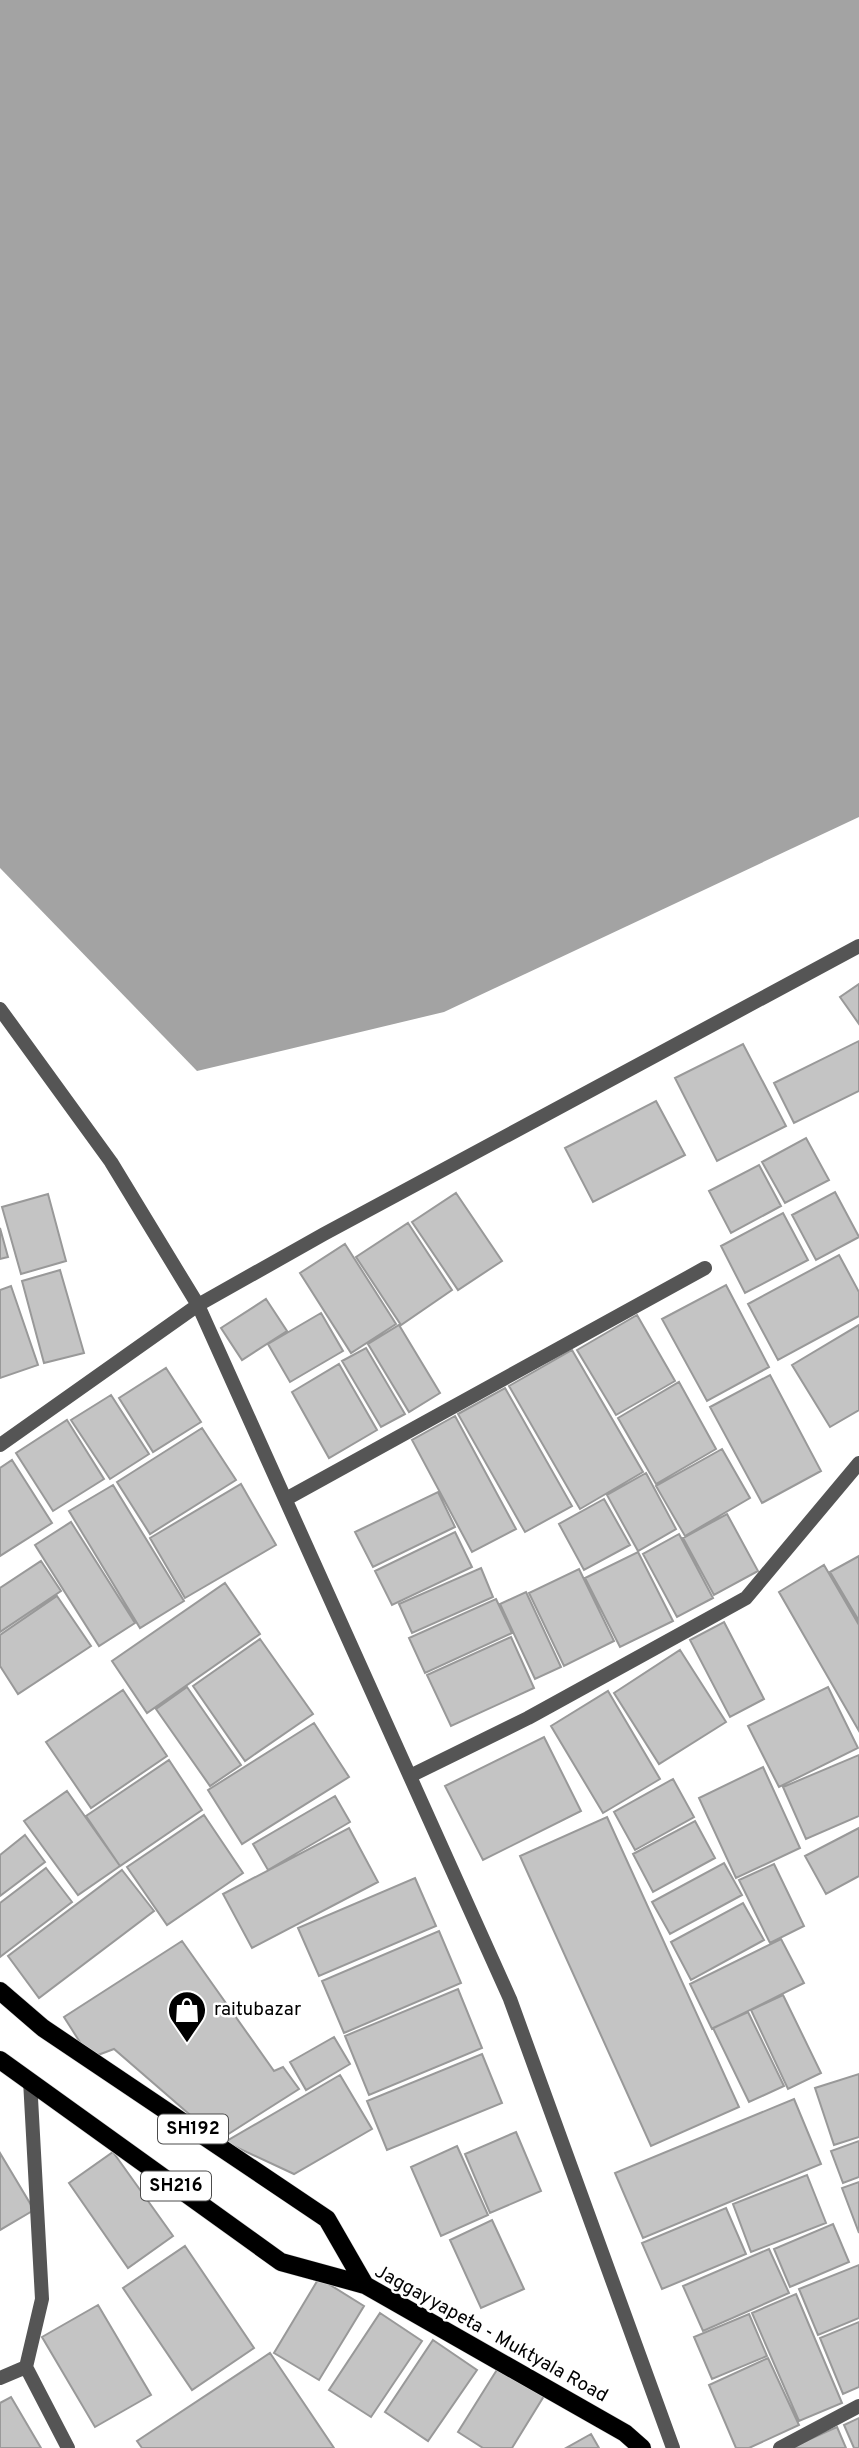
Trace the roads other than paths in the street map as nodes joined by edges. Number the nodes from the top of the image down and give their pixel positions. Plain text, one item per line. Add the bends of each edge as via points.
1 (859, 946) edge
2 (0, 1009) edge
3 (705, 1268) dead end
4 (198, 1305) junction
5 (0, 1445) edge
6 (859, 1464) edge
7 (286, 1499) junction
8 (411, 1776) junction
9 (0, 1991) edge
10 (0, 2060) edge
11 (30, 2080) junction
12 (365, 2285) junction
13 (26, 2367) junction
14 (0, 2378) edge
15 (859, 2406) edge
16 (68, 2448) edge
17 (642, 2448) edge
18 (673, 2448) edge
19 (780, 2448) edge

1 - 4 street
2 - 4 street via 111,1162
3 - 7 street
4 - 5 street
4 - 7 street
6 - 8 street via 746,1598
7 - 8 street
8 - 18 street via 510,1998
9 - 12 main road, SH192 via 43,2028 327,2219
10 - 11 main road, Jaggayyapeta - Muktyala Road / SH216
11 - 12 main road, Jaggayyapeta - Muktyala Road / SH216 via 281,2262
11 - 13 street via 42,2299
12 - 17 main road, Jaggayyapeta - Muktyala Road / SH216 via 625,2433
13 - 14 street
13 - 16 street
15 - 19 street

